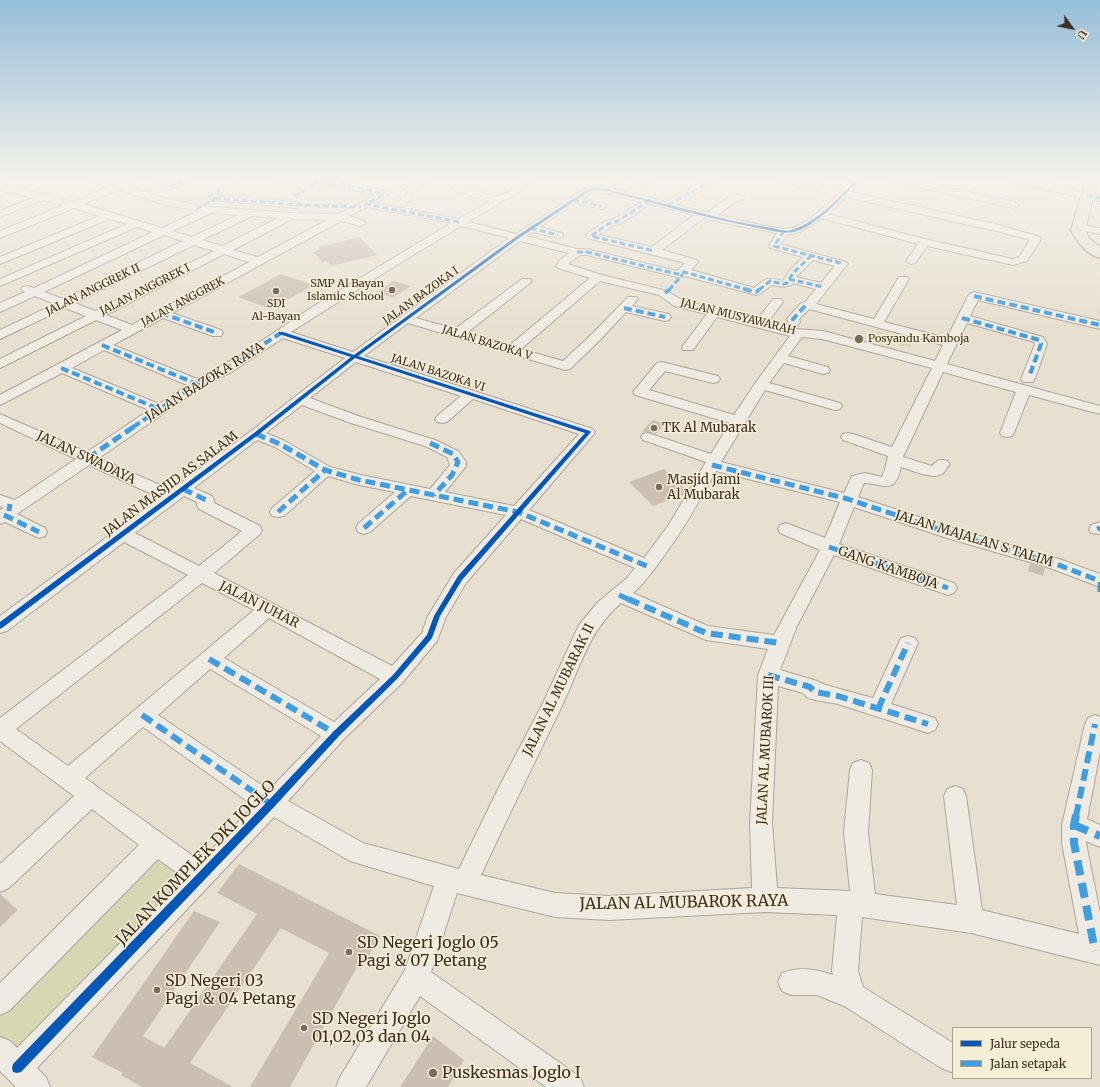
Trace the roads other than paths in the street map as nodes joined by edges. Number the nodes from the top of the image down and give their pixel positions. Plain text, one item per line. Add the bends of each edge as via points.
1 (13, 230) edge
2 (74, 230) edge
3 (122, 230) edge
4 (155, 230) edge
5 (168, 230) edge
6 (216, 230) edge
7 (263, 230) edge
8 (317, 230) edge
9 (446, 230) edge
10 (489, 230) edge
11 (529, 230) edge
12 (538, 230) edge
13 (600, 230) edge
14 (685, 230) edge
15 (775, 230) edge
16 (796, 230) edge
17 (877, 230) edge
18 (1005, 230) edge
19 (1078, 230) edge
20 (425, 231) dead end
21 (163, 232) junction
22 (786, 232) junction
23 (439, 234) junction
24 (0, 235) edge
25 (558, 235) dead end
26 (518, 237) junction
27 (193, 241) junction
28 (924, 242) junction
29 (223, 250) junction
30 (654, 251) junction
31 (577, 252) junction
32 (1100, 254) edge
33 (811, 256) junction
34 (0, 261) edge
35 (259, 261) junction
36 (911, 261) dead end
37 (682, 273) junction
38 (598, 277) junction
39 (789, 279) junction
40 (903, 280) dead end
41 (2, 281) edge
42 (526, 281) dead end
43 (823, 287) junction
44 (34, 292) junction
45 (665, 293) junction
46 (777, 302) dead end
47 (64, 304) junction
48 (809, 305) junction
49 (0, 308) edge
50 (714, 313) junction
51 (161, 314) junction
52 (95, 316) junction
53 (665, 317) dead end
54 (962, 318) junction
55 (407, 319) junction
56 (760, 324) junction
57 (877, 324) junction
58 (1100, 325) edge
59 (132, 329) junction
60 (793, 332) junction
61 (217, 333) dead end
62 (281, 333) junction
63 (457, 334) junction
64 (0, 335) edge
65 (950, 343) junction
66 (102, 346) junction
67 (688, 347) dead end
68 (511, 350) junction
69 (354, 357) junction
70 (780, 358) junction
71 (942, 363) junction
72 (0, 364) edge
73 (61, 368) junction
74 (823, 370) dead end
75 (713, 379) dead end
76 (197, 384) junction
77 (1026, 384) junction
78 (761, 386) junction
79 (471, 394) junction
80 (1100, 398) edge
81 (300, 399) junction
82 (0, 401) edge
83 (835, 406) dead end
84 (159, 409) junction
85 (1100, 410) edge
86 (0, 418) edge
87 (442, 419) dead end
88 (738, 421) junction
89 (1007, 433) dead end
90 (256, 434) junction
91 (648, 437) dead end
92 (848, 437) dead end
93 (86, 457) junction
94 (896, 457) junction
95 (713, 462) junction
96 (942, 464) dead end
97 (325, 470) junction
98 (409, 489) junction
99 (177, 493) junction
100 (434, 495) junction
101 (848, 499) junction
102 (5, 510) edge
103 (278, 512) dead end
104 (518, 512) junction
105 (364, 528) dead end
106 (786, 529) dead end
107 (39, 532) dead end
108 (123, 534) junction
109 (829, 547) junction
110 (647, 566) junction
111 (200, 575) junction
112 (1100, 582) edge
113 (948, 588) dead end
114 (619, 595) junction
115 (1100, 596) edge
116 (268, 609) junction
117 (0, 626) edge
118 (780, 643) junction
119 (908, 643) dead end
120 (209, 659) junction
121 (768, 675) junction
122 (395, 677) junction
123 (878, 709) junction
124 (142, 715) junction
125 (928, 724) dead end
126 (1095, 724) dead end
127 (0, 729) edge
128 (336, 734) junction
129 (861, 770) dead end
130 (68, 779) junction
131 (90, 796) junction
132 (954, 796) dead end
133 (272, 804) junction
134 (1074, 825) junction
135 (1100, 836) edge
136 (156, 844) junction
137 (201, 876) junction
138 (0, 880) edge
139 (457, 881) junction
140 (764, 900) junction
141 (857, 904) junction
142 (971, 920) junction
143 (1098, 951) edge
144 (416, 977) junction
145 (791, 982) dead end
146 (854, 996) junction
147 (0, 1002) edge
148 (951, 1058) dead end
149 (18, 1069) edge
150 (350, 1087) edge
151 (570, 1087) edge

1 - 24 street
2 - 34 street
3 - 41 street
4 - 21 street
5 - 21 street
6 - 27 street, JALAN ANGGREK II
7 - 29 street, JALAN ANGGREK I
8 - 35 street, JALAN ANGGREK
9 - 23 street, JALAN BAZOKA RAYA
10 - 26 street
11 - 26 street, JALAN BAZOKA I
12 - 25 street
13 - 30 street via 591,236
14 - 30 street
15 - 22 street
16 - 22 street
17 - 28 street
18 - 28 street via 1035,238 1023,259 1016,262
19 - 32 main road via 1083,240
20 - 23 street
21 - 27 street
21 - 44 street
22 - 33 street via 774,246
23 - 62 street, JALAN BAZOKA RAYA
26 - 31 street
26 - 55 street, JALAN BAZOKA I
27 - 29 street
27 - 47 street, JALAN ANGGREK II
28 - 36 street
29 - 35 street
29 - 52 street, JALAN ANGGREK I
30 - 37 street via 693,262
31 - 37 street
31 - 38 street, JALAN MUSYAWARAH via 562,266
33 - 39 street
33 - 43 street, JALAN AL MUBARAK II via 842,264
35 - 51 street, JALAN ANGGREK
37 - 39 street via 756,292 770,281 783,284
37 - 45 street via 678,281
38 - 45 street, JALAN MUSYAWARAH
38 - 68 street
39 - 43 street
40 - 57 street
41 - 44 street
42 - 63 street
43 - 48 street, JALAN AL MUBARAK II
44 - 47 street
44 - 49 street
45 - 50 street, JALAN MUSYAWARAH via 678,303
46 - 56 street
47 - 52 street
47 - 64 street, JALAN ANGGREK II
48 - 57 street
48 - 60 street, JALAN AL MUBARAK II via 793,319
50 - 56 street, JALAN MUSYAWARAH
50 - 67 street
51 - 59 street, JALAN ANGGREK
51 - 61 street
52 - 59 street
52 - 72 street, JALAN ANGGREK I
53 - 68 street, JALAN BAZOKA V via 628,303 567,366
54 - 58 street via 975,296
54 - 65 street
54 - 77 street via 1039,340 1041,344
55 - 63 street, JALAN BAZOKA V
55 - 69 street, JALAN BAZOKA I
56 - 60 street, JALAN MUSYAWARAH
57 - 65 street
59 - 66 street, JALAN ANGGREK
60 - 70 street, JALAN AL MUBARAK II
60 - 71 street, JALAN MUSYAWARAH via 823,335
62 - 69 street, JALAN BAZOKA VI
62 - 76 street, JALAN BAZOKA RAYA
63 - 68 street, JALAN BAZOKA V
65 - 71 street
66 - 73 street, JALAN ANGGREK
66 - 76 street
69 - 79 street, JALAN BAZOKA VI
69 - 81 street, JALAN MASJID AS SALAM
70 - 74 street
70 - 78 street, JALAN AL MUBARAK II
71 - 77 street, JALAN MUSYAWARAH
71 - 94 street
73 - 82 street, JALAN ANGGREK
73 - 84 street
75 - 88 street via 662,366 635,397
76 - 84 street, JALAN BAZOKA RAYA
77 - 80 street
77 - 85 street
77 - 89 street
78 - 83 street
78 - 88 street, JALAN AL MUBARAK II
79 - 87 street
79 - 104 street, JALAN BAZOKA VI via 586,430 588,433
81 - 90 street, JALAN MASJID AS SALAM
81 - 100 street via 430,443 453,454 458,466
84 - 93 street, JALAN BAZOKA RAYA
86 - 93 street, JALAN SWADAYA
88 - 95 street, JALAN AL MUBARAK II
90 - 97 street via 280,444
90 - 99 street, JALAN MASJID AS SALAM
91 - 95 street, JALAN MAJALAN S TALIM
92 - 94 street
93 - 99 street, JALAN SWADAYA
93 - 102 street, JALAN BAZOKA RAYA
94 - 96 street via 934,472
94 - 101 street, JALAN AL MUBAROK III via 887,481 859,479
95 - 101 street, JALAN MAJALAN S TALIM
95 - 110 street, JALAN AL MUBARAK II via 674,530
97 - 98 street via 359,480
97 - 103 street
98 - 100 street
98 - 105 street
99 - 108 street, JALAN MASJID AS SALAM
99 - 111 street, JALAN SWADAYA via 206,500 205,505 254,530
100 - 104 street
101 - 109 street, JALAN AL MUBAROK III
101 - 112 street, JALAN MAJALAN S TALIM via 953,534 1056,564
102 - 107 street
104 - 110 street
104 - 122 street, JALAN KOMPLEK DKI JOGLO via 460,578 437,616 430,636
106 - 109 street, GANG KAMBOJA
108 - 111 street, JALAN JUHAR
108 - 117 street, JALAN MASJID AS SALAM
109 - 113 street, GANG KAMBOJA
109 - 118 street, JALAN AL MUBAROK III
110 - 114 street, JALAN AL MUBARAK II
111 - 116 street, JALAN JUHAR
111 - 127 street
112 - 115 street, JALAN MAJALAN S TALIM
114 - 118 street via 706,633
114 - 139 street, JALAN AL MUBARAK II via 604,607 586,630 552,706 506,796
116 - 120 street
116 - 122 street, JALAN JUHAR
118 - 121 street, JALAN AL MUBAROK III
119 - 123 street
120 - 124 street
120 - 128 street
121 - 123 street via 810,687 815,692 838,696
121 - 140 street, JALAN AL MUBAROK III via 762,823
122 - 128 street, JALAN KOMPLEK DKI JOGLO
123 - 125 street
124 - 130 street
124 - 133 street, JALAN AL MUBAROK RAYA
126 - 134 street
127 - 130 street
128 - 133 street, JALAN KOMPLEK DKI JOGLO
129 - 141 street via 856,832
130 - 131 street
131 - 136 street
131 - 138 street
132 - 142 street
133 - 137 street, JALAN KOMPLEK DKI JOGLO
133 - 139 street, JALAN AL MUBAROK RAYA via 358,853
134 - 135 street
134 - 143 street via 1074,843
136 - 137 street
136 - 147 street
137 - 149 street, JALAN KOMPLEK DKI JOGLO
139 - 140 street, JALAN AL MUBAROK RAYA via 555,905 601,908
139 - 144 street, JALAN AL MUBARAK II
140 - 141 street, JALAN AL MUBAROK RAYA
141 - 142 street, JALAN AL MUBAROK RAYA
141 - 146 street via 845,971
142 - 143 street, JALAN AL MUBAROK RAYA
144 - 150 street, JALAN AL MUBARAK II
144 - 151 street
145 - 146 street via 817,982
146 - 148 street

